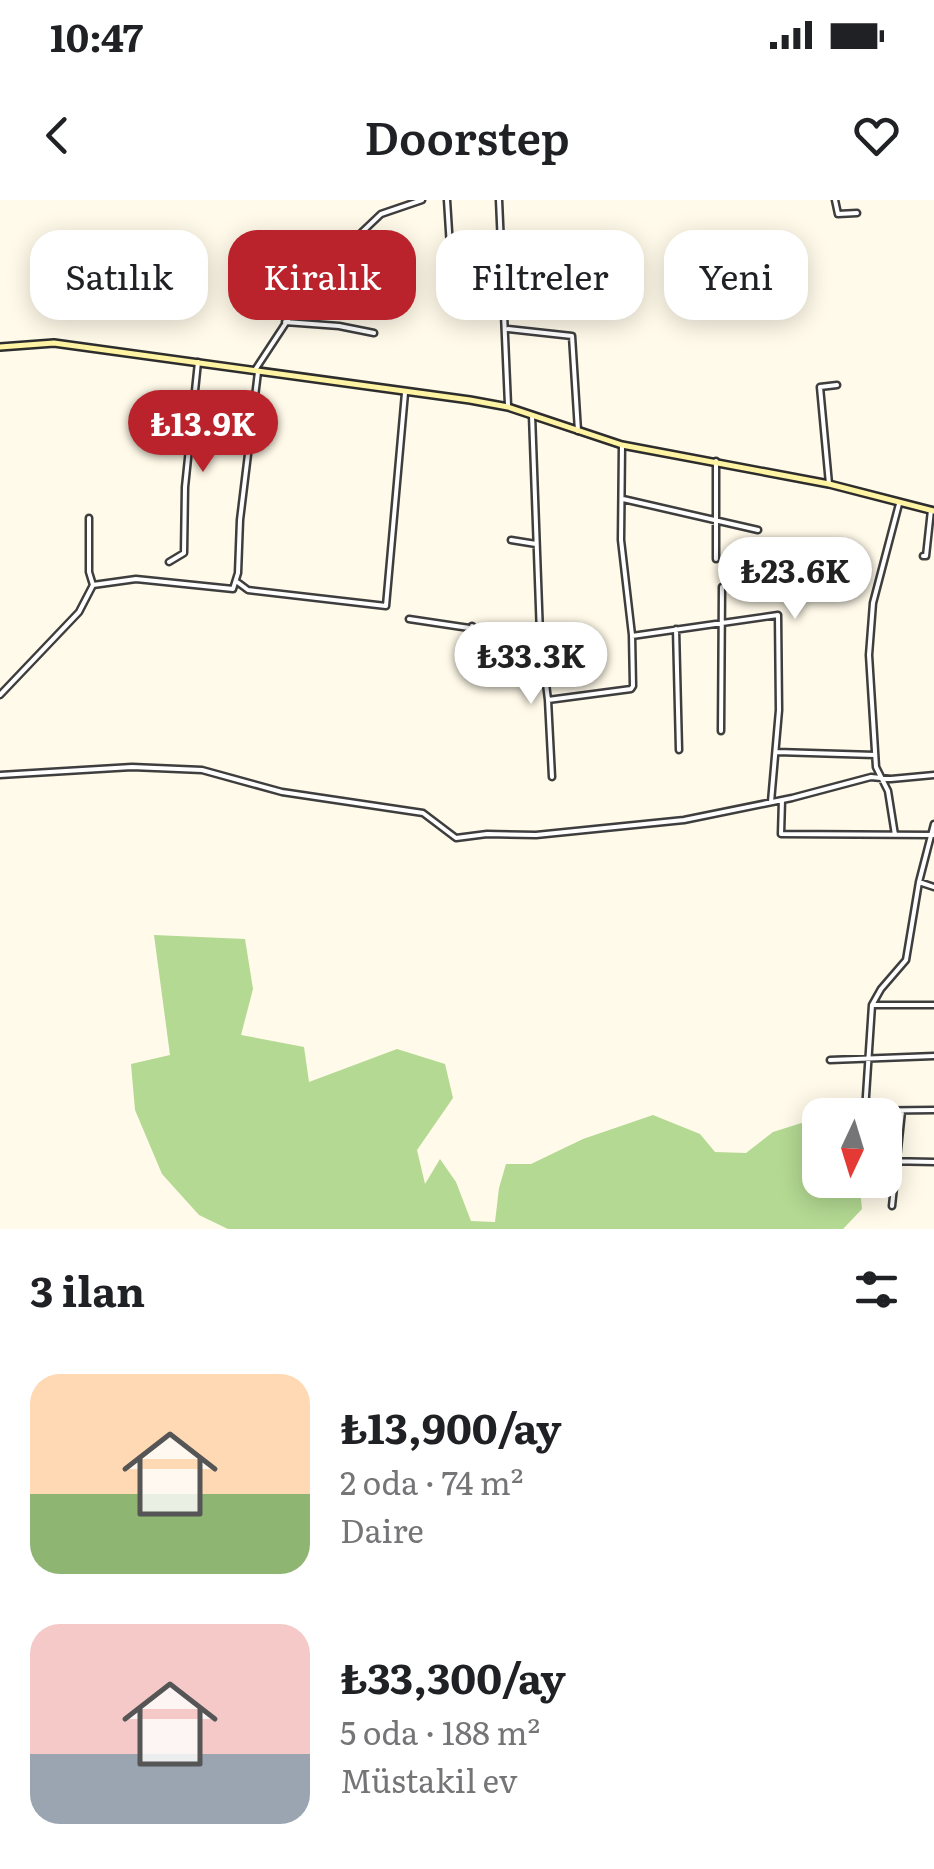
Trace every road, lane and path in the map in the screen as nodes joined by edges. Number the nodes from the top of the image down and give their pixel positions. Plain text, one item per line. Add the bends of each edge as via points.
1 (422, 200) edge
2 (447, 200) edge
3 (500, 200) edge
4 (835, 200) edge
5 (857, 213) dead end
6 (364, 230) edge
7 (449, 230) edge
8 (285, 322) joint
9 (506, 329) junction
10 (374, 332) dead end
11 (0, 346) edge
12 (198, 362) junction
13 (257, 370) junction
14 (837, 385) dead end
15 (405, 393) junction
16 (508, 407) junction
17 (532, 415) junction
18 (578, 431) junction
19 (622, 445) junction
20 (716, 462) junction
21 (829, 484) junction
22 (623, 499) junction
23 (899, 504) junction
24 (932, 510) edge
25 (88, 518) dead end
26 (715, 520) junction
27 (758, 530) dead end
28 (511, 540) dead end
29 (536, 544) junction
30 (923, 556) dead end
31 (716, 559) dead end
32 (169, 562) dead end
33 (236, 581) junction
34 (92, 585) junction
35 (722, 586) dead end
36 (408, 619) dead end
37 (721, 623) junction
38 (472, 626) junction
39 (676, 630) junction
40 (540, 634) junction
41 (632, 636) junction
42 (546, 678) junction
43 (0, 696) edge
44 (548, 700) junction
45 (721, 731) dead end
46 (679, 750) dead end
47 (776, 752) junction
48 (875, 756) junction
49 (0, 775) edge
50 (934, 775) edge
51 (552, 777) dead end
52 (884, 779) junction
53 (782, 800) junction
54 (771, 802) junction
55 (934, 824) edge
56 (895, 834) junction
57 (932, 835) edge
58 (918, 882) junction
59 (934, 887) edge
60 (934, 1005) edge
61 (872, 1006) junction
62 (934, 1056) edge
63 (868, 1058) junction
64 (830, 1060) dead end
65 (866, 1098) edge
66 (934, 1110) edge
67 (902, 1111) edge
68 (902, 1162) edge
69 (934, 1162) edge
70 (893, 1198) edge
71 (892, 1206) dead end

1 - 6 street via 381,214
2 - 7 street
3 - 9 street
4 - 5 street via 838,214
8 - 10 street
8 - 13 street
9 - 16 street
9 - 18 street via 572,336
11 - 12 main road via 54,343
12 - 13 main road
12 - 32 street via 184,552
13 - 15 main road
13 - 33 street
14 - 21 street via 820,387
15 - 16 main road
15 - 33 street via 386,606 248,590
16 - 17 main road
17 - 18 main road
17 - 29 street
18 - 19 main road
19 - 20 main road
19 - 22 street
20 - 21 main road
20 - 26 street
21 - 23 main road
22 - 26 street
22 - 41 street
23 - 24 main road
23 - 48 street via 873,603
24 - 30 street
25 - 34 street
26 - 27 street
26 - 31 street
28 - 29 street
29 - 40 street
33 - 34 street via 233,589 136,579
34 - 43 street via 80,612
35 - 37 street
36 - 38 street
37 - 39 street
37 - 45 street
37 - 47 street via 778,614
38 - 40 street
38 - 42 street via 468,670
39 - 41 street
39 - 46 street
40 - 42 street
41 - 44 street via 630,689
42 - 44 street
44 - 51 street
47 - 48 street
47 - 54 street
48 - 52 street
49 - 54 street via 202,770 295,794 422,813 456,838 684,820
50 - 52 street
52 - 53 street
52 - 56 street
53 - 54 street
53 - 56 street via 781,834
55 - 57 street
56 - 57 street
57 - 58 street
58 - 59 street
58 - 61 street via 906,960
60 - 61 street
61 - 63 street
62 - 63 street
63 - 64 street
63 - 65 street
66 - 67 street
68 - 69 street
70 - 71 street

